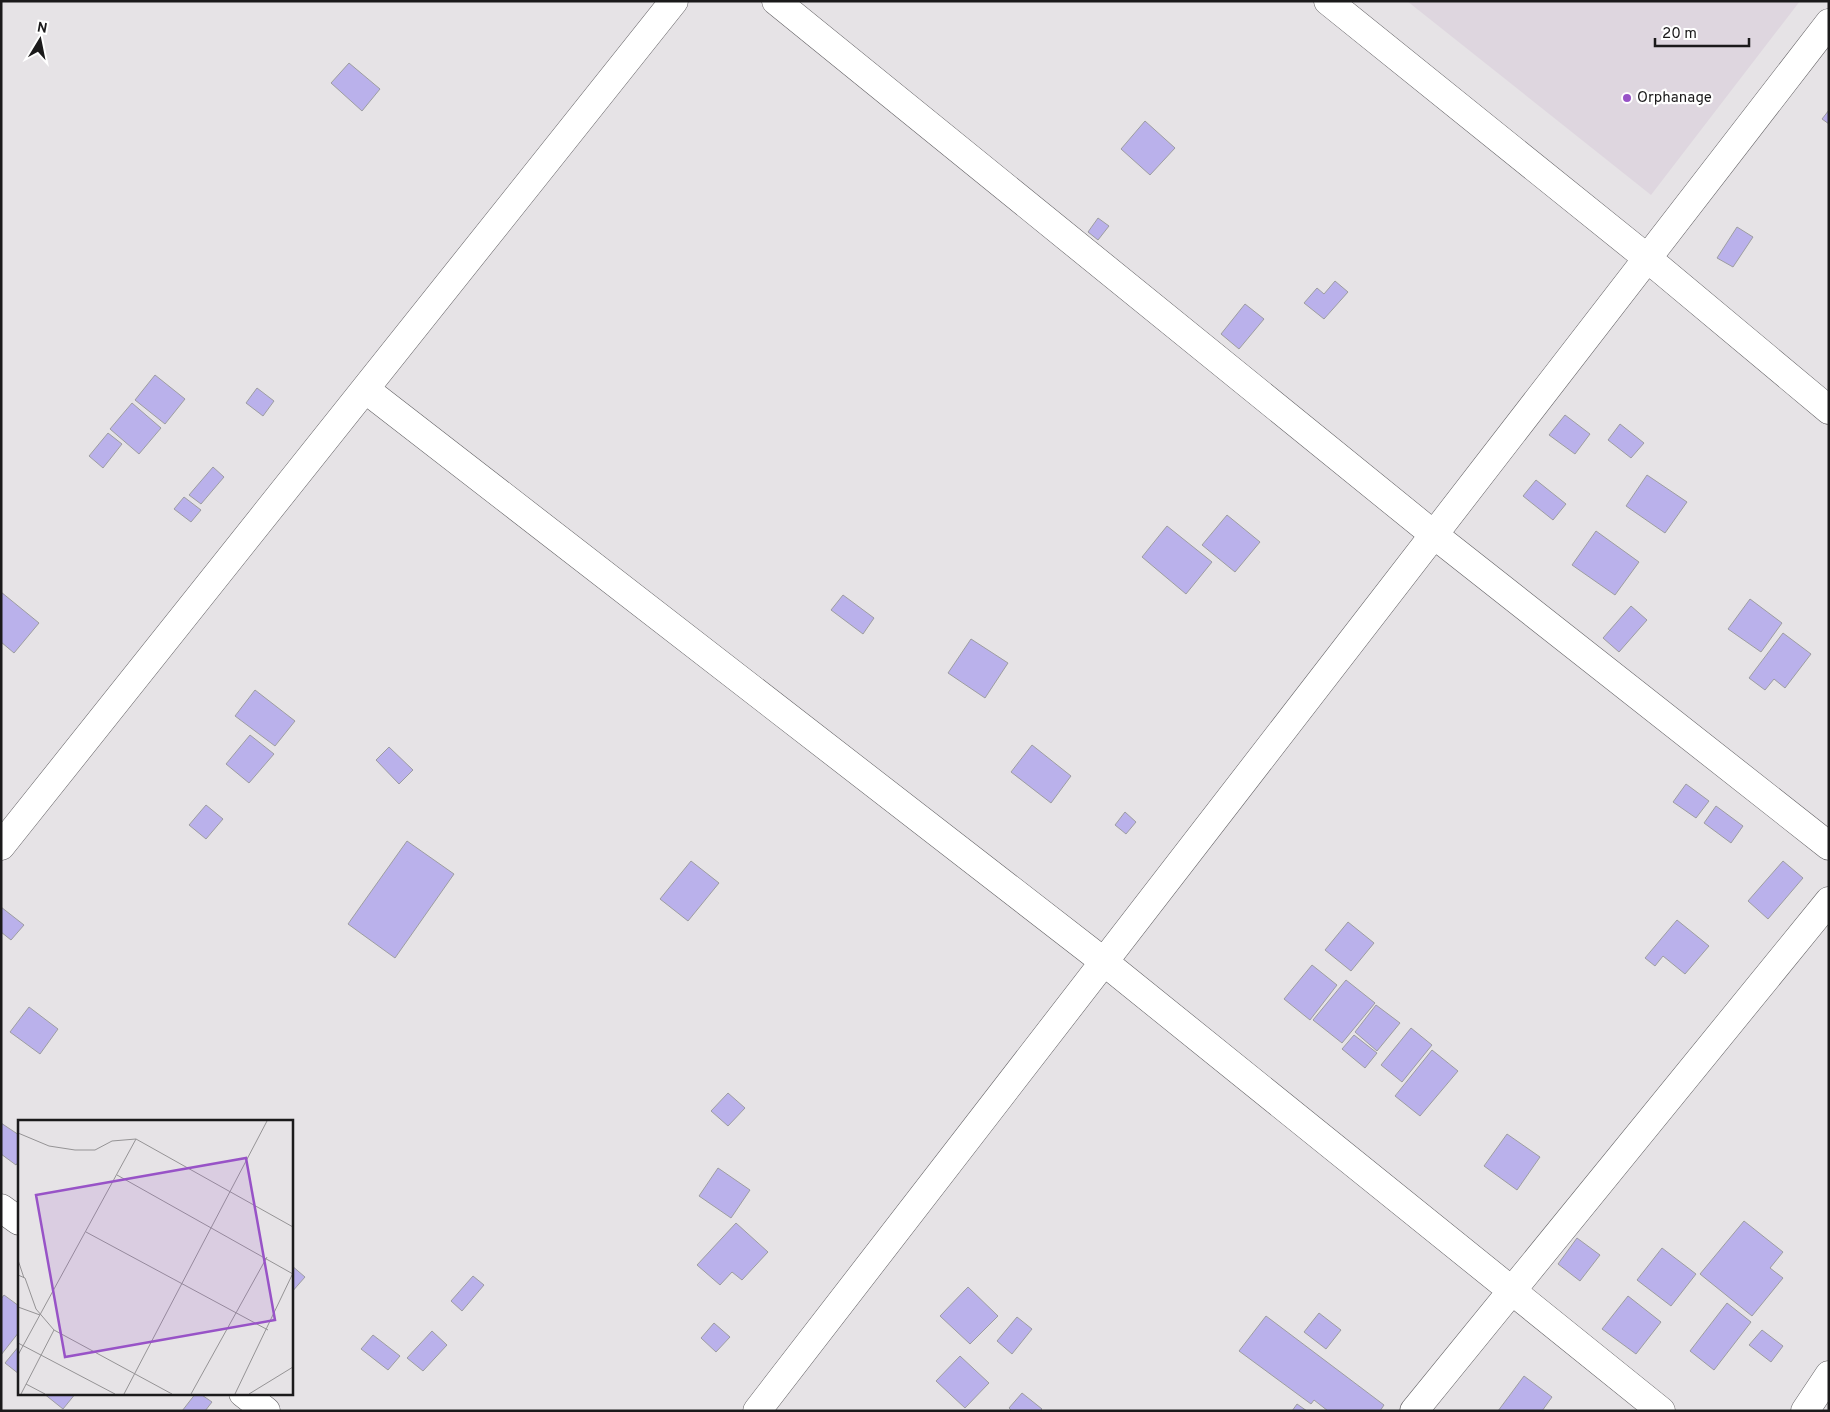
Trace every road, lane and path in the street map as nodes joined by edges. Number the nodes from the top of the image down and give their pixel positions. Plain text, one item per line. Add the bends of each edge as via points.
1 (674, 1) edge
2 (776, 1) edge
3 (1328, 1) edge
4 (1829, 23) edge
5 (1647, 258) junction
6 (366, 389) junction
7 (1829, 410) edge
8 (1433, 534) junction
9 (1, 846) edge
10 (1829, 846) edge
11 (1829, 901) edge
12 (1103, 961) junction
13 (1, 1208) edge
14 (18, 1220) edge
15 (1512, 1290) junction
16 (1829, 1375) edge
17 (244, 1394) edge
18 (266, 1411) edge
19 (757, 1411) edge
20 (1414, 1411) edge
21 (1661, 1411) edge
22 (1805, 1411) edge

1 - 6 street
2 - 8 street
3 - 5 street
4 - 5 street
5 - 7 street
5 - 8 street
6 - 9 street
6 - 12 street
8 - 10 street
8 - 12 street
11 - 15 street
12 - 15 street
12 - 19 street
13 - 14 street
15 - 20 street
15 - 21 street
16 - 22 street
17 - 18 street

